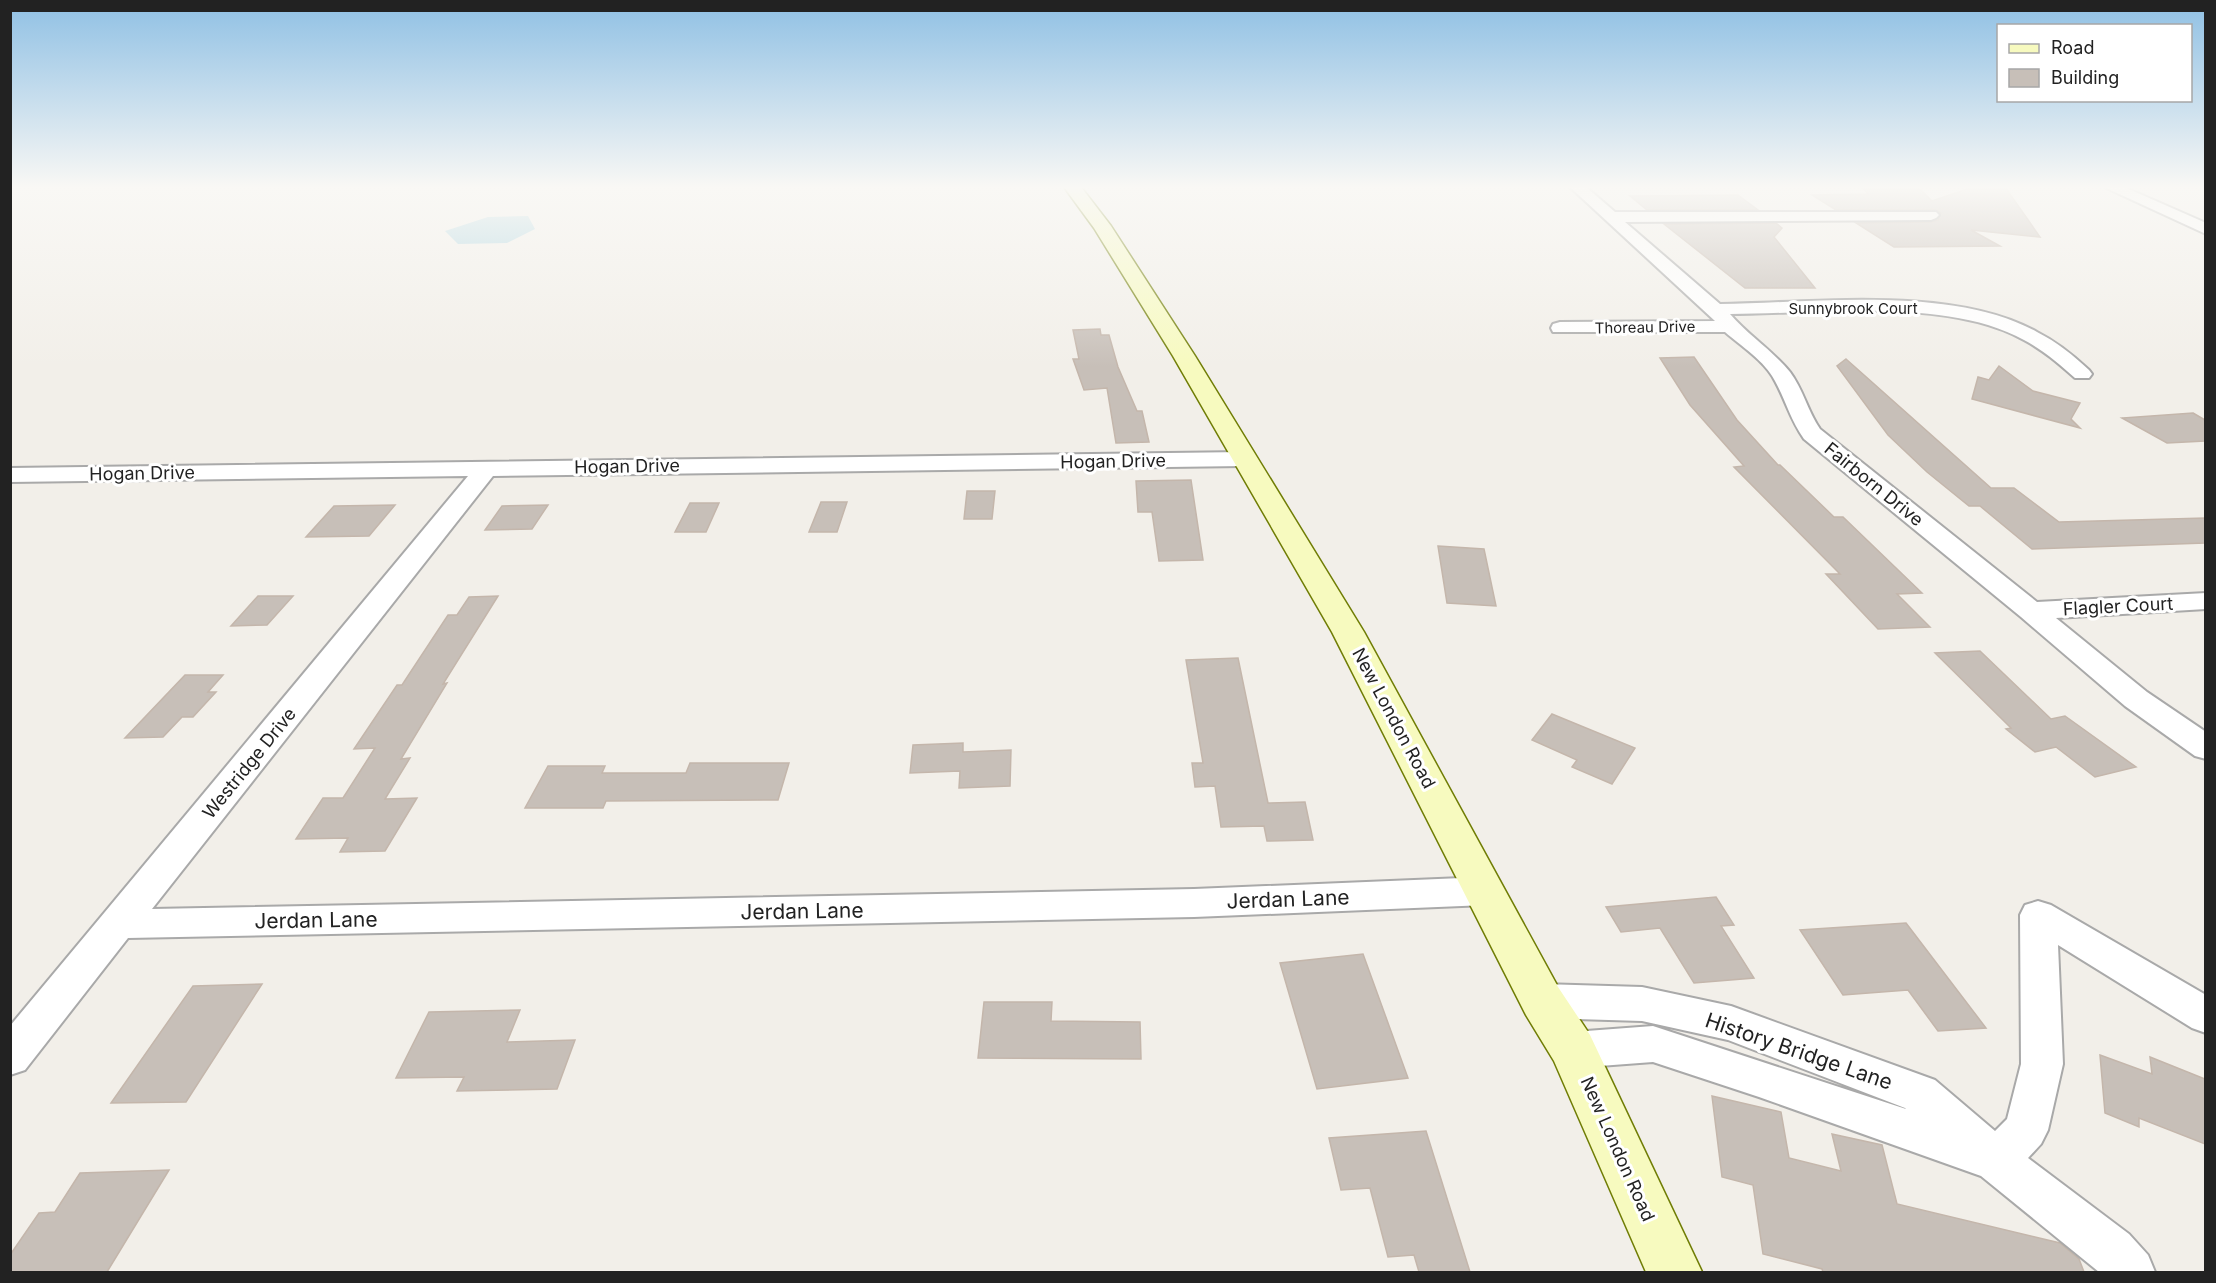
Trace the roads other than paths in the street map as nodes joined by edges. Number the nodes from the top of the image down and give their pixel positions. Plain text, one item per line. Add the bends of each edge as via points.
1 (1115, 247) edge
2 (1643, 247) edge
3 (1723, 318) junction
4 (1560, 328) dead end
5 (2082, 374) dead end
6 (1245, 459) junction
7 (487, 468) junction
8 (10, 475) edge
9 (2205, 601) edge
10 (2031, 611) junction
11 (2205, 748) edge
12 (1486, 891) junction
13 (119, 924) junction
14 (1542, 1001) junction
15 (2205, 1016) edge
16 (1573, 1050) junction
17 (10, 1057) edge
18 (1996, 1160) junction
19 (1674, 1272) edge
20 (2131, 1272) edge

1 - 6 street, New London Road
2 - 3 street, Fairborn Drive
3 - 4 street, Thoreau Drive
3 - 5 street, Sunnybrook Court via 1909,306 1951,311 2032,335 2064,355
3 - 10 street, Fairborn Drive via 1784,378 1812,434
6 - 7 street, Hogan Drive
6 - 12 street, New London Road via 1348,632
7 - 8 street, Hogan Drive
7 - 13 street, Westridge Drive
9 - 10 street, Flagler Court
10 - 11 street, Fairborn Drive via 2136,699
12 - 13 street, Jerdan Lane via 1182,903
12 - 14 street, New London Road
13 - 17 street, Westridge Drive
14 - 16 street, New London Road
14 - 18 street, History Bridge Lane via 1642,1004 1731,1023 1920,1094
15 - 18 street via 2038,915 2042,1064 2026,1130
16 - 18 street, History Bridge Lane via 1653,1044
16 - 19 street, New London Road
18 - 20 street, History Bridge Lane via 2112,1251

